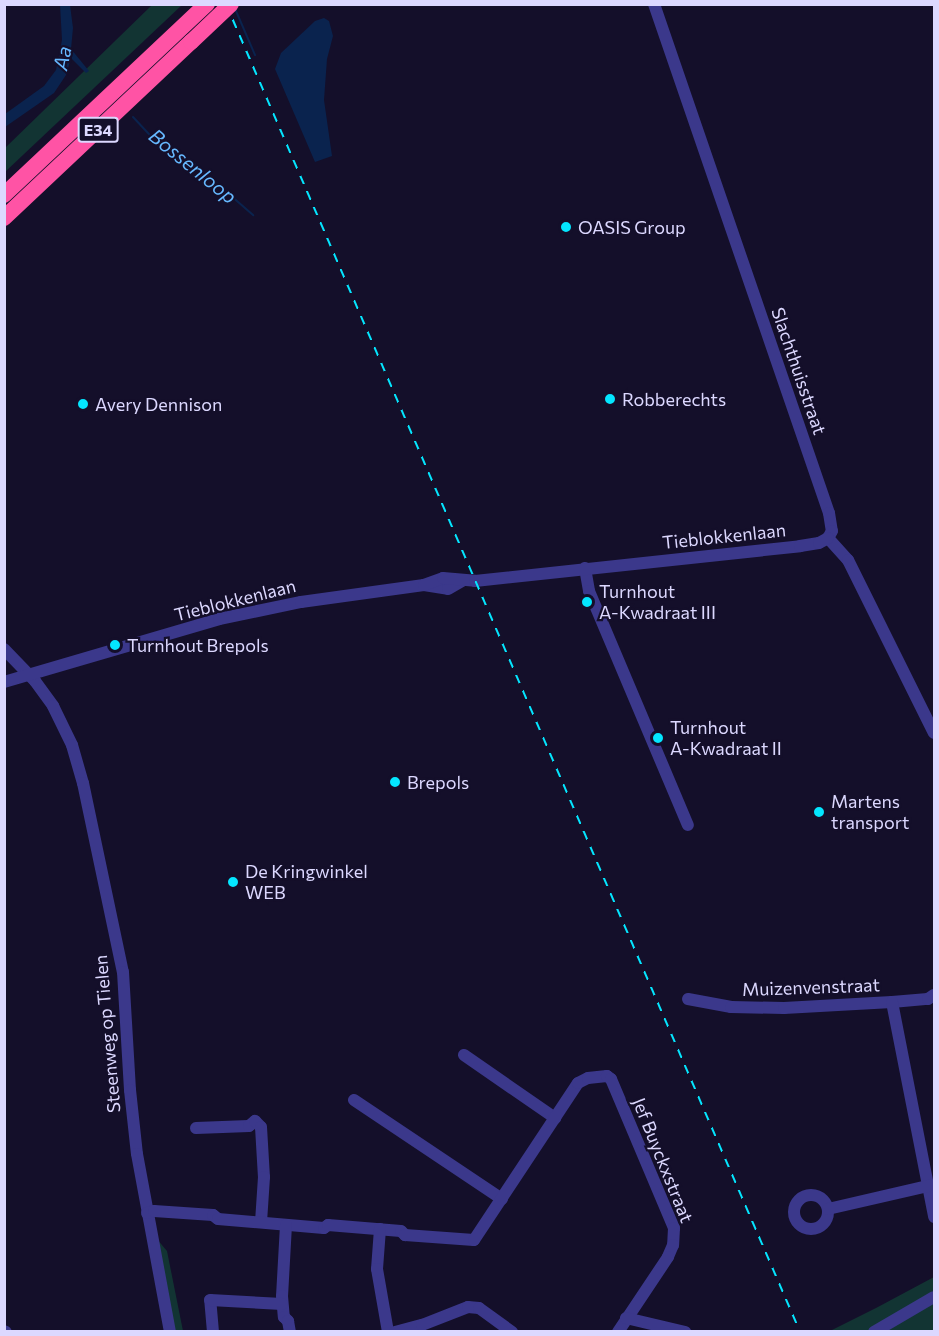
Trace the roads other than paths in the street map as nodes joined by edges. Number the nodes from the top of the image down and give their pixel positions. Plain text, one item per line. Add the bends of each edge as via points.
1 (207, 4) edge
2 (231, 4) edge
3 (654, 4) edge
4 (4, 195) edge
5 (4, 218) edge
6 (828, 538) junction
7 (585, 568) junction
8 (4, 649) edge
9 (32, 677) junction
10 (4, 682) edge
11 (4, 688) edge
12 (934, 734) edge
13 (688, 825) dead end
14 (934, 995) edge
15 (688, 999) dead end
16 (892, 1002) junction
17 (464, 1055) dead end
18 (354, 1100) dead end
19 (555, 1118) junction
20 (196, 1128) dead end
21 (928, 1186) junction
22 (502, 1199) junction
23 (828, 1209) dead end
24 (147, 1213) junction
25 (934, 1217) edge
26 (261, 1222) junction
27 (286, 1225) junction
28 (380, 1229) junction
29 (934, 1297) edge
30 (282, 1304) junction
31 (626, 1318) junction
32 (170, 1332) edge
33 (213, 1332) edge
34 (290, 1332) edge
35 (388, 1332) edge
36 (395, 1332) edge
37 (512, 1332) edge
38 (618, 1332) edge
39 (685, 1332) edge
40 (874, 1332) edge

1 - 4 highway, E34
2 - 5 highway, E34, bridge
3 - 6 street, Slachthuisstraat via 829,513 832,531
6 - 7 street, Tieblokkenlaan via 800,546
6 - 12 street via 848,560
7 - 9 street, Tieblokkenlaan via 462,581 444,578 424,585 333,596 219,619 59,668 46,678
7 - 13 street via 589,591
8 - 9 street, Steenweg op Tielen
9 - 10 street
9 - 11 street
9 - 24 street, Steenweg op Tielen via 72,745 111,910 123,972 130,1090
14 - 16 street, Muizenvenstraat
15 - 16 street, Muizenvenstraat via 731,1007 784,1008
16 - 21 street
17 - 19 street
18 - 22 street
19 - 22 street, Jef Buyckxstraat
19 - 31 street, Jef Buyckxstraat via 581,1080 607,1076 611,1079 674,1228 668,1257
20 - 26 street via 249,1126 255,1121 261,1127
21 - 23 street
21 - 25 street
22 - 28 street, Jef Buyckxstraat via 474,1240 405,1235
24 - 26 street, Jef Buyckxstraat via 213,1215 218,1219
24 - 32 street, Steenweg op Tielen
26 - 27 street, Jef Buyckxstraat
27 - 28 street, Jef Buyckxstraat
27 - 30 street
28 - 35 street via 377,1269
29 - 40 street
30 - 33 street via 210,1300
30 - 34 street
31 - 38 street, Jef Buyckxstraat
31 - 39 street
36 - 37 street via 468,1306 479,1308

